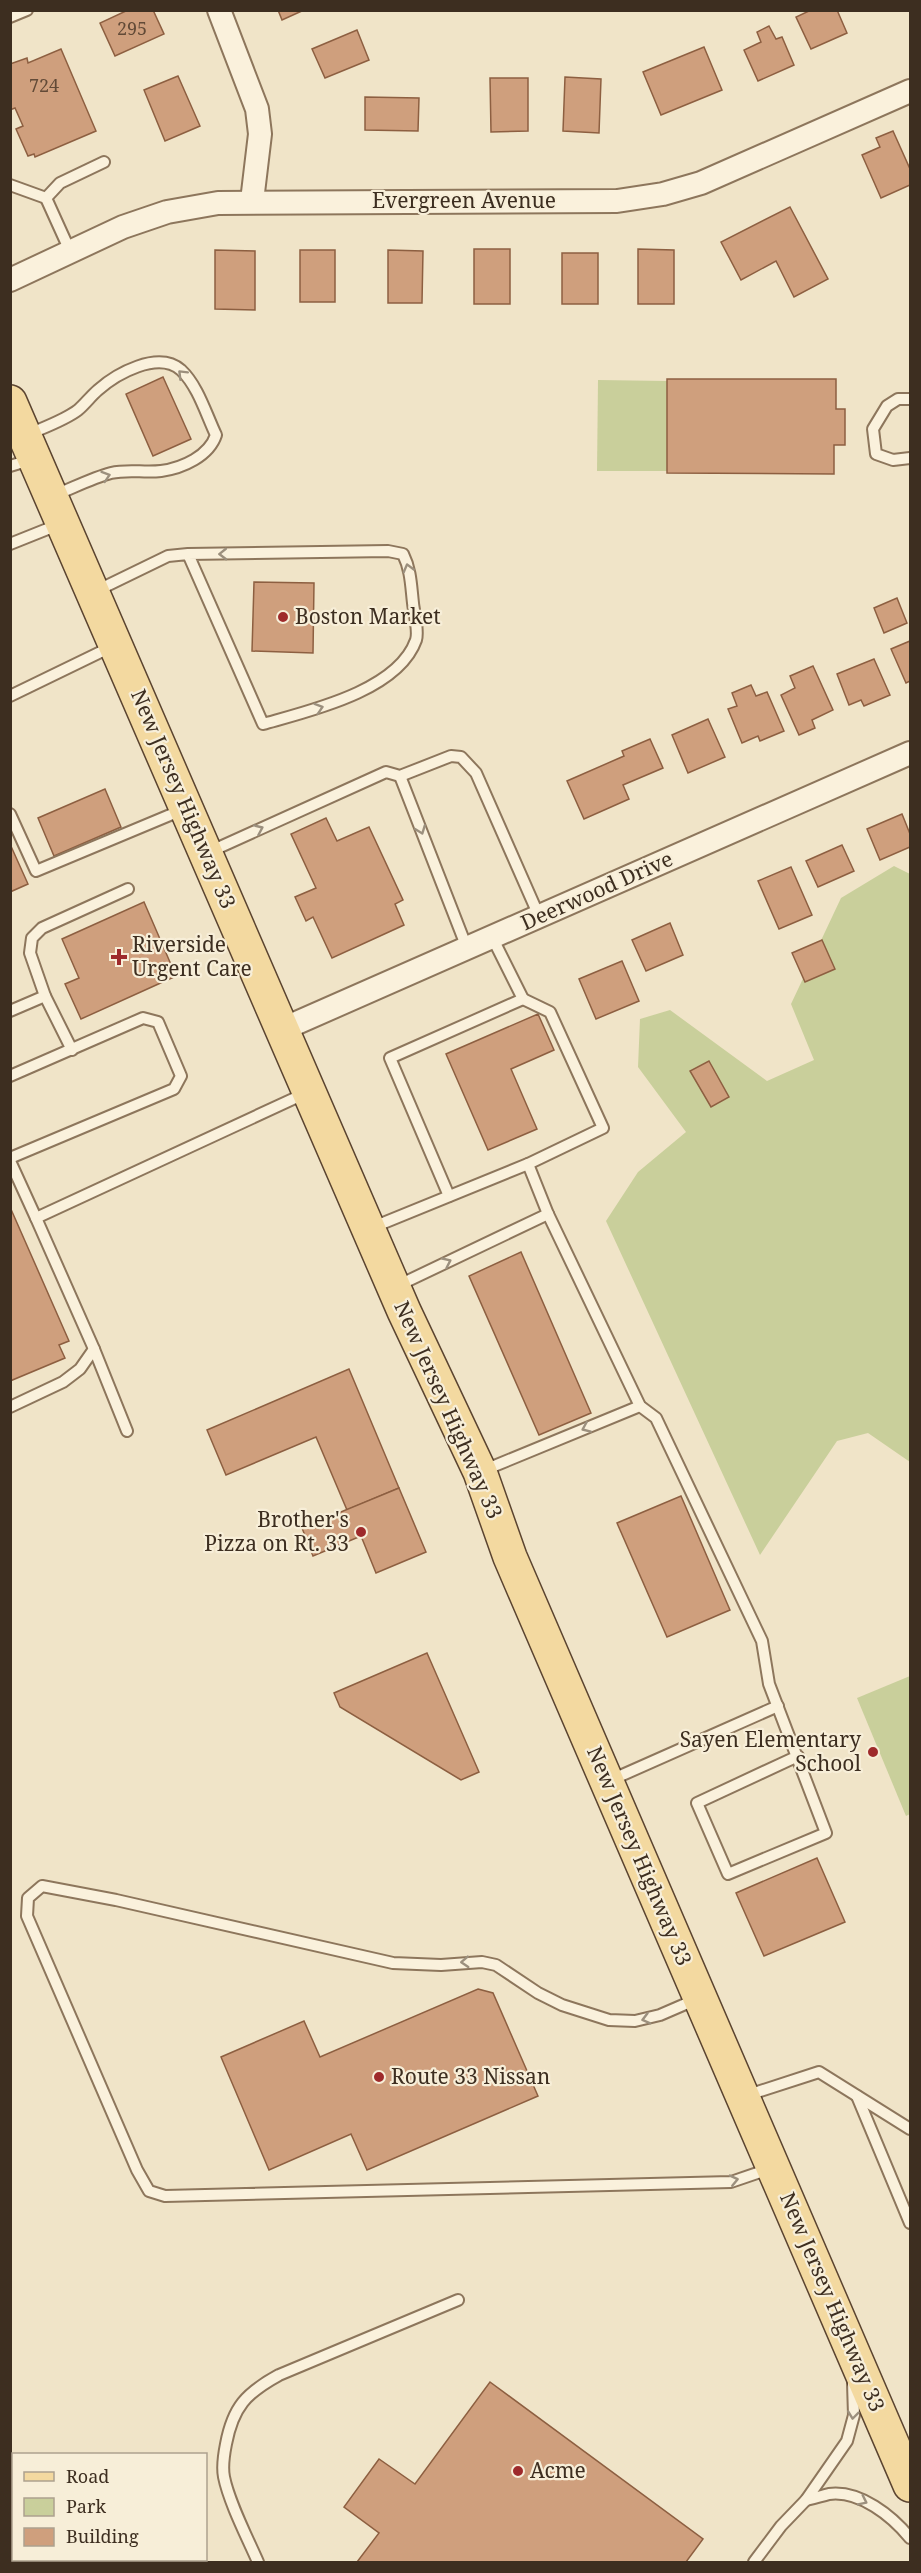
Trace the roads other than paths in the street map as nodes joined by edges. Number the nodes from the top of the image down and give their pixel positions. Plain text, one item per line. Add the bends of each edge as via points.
1 (27, 10) edge
2 (219, 10) edge
3 (10, 17) edge
4 (910, 91) edge
5 (104, 162) dead end
6 (10, 185) edge
7 (46, 198) junction
8 (252, 201) junction
9 (70, 251) junction
10 (10, 280) edge
11 (910, 399) edge
12 (10, 402) edge
13 (24, 454) edge
14 (910, 458) edge
15 (57, 510) junction
16 (10, 544) edge
17 (189, 554) junction
18 (93, 592) junction
19 (116, 645) junction
20 (10, 696) edge
21 (910, 753) edge
22 (400, 776) junction
23 (188, 808) junction
24 (10, 814) edge
25 (206, 853) junction
26 (128, 889) dead end
27 (539, 916) junction
28 (492, 937) junction
29 (467, 948) junction
30 (45, 996) junction
31 (523, 999) junction
32 (10, 1011) edge
33 (282, 1029) junction
34 (72, 1050) junction
35 (10, 1076) edge
36 (309, 1092) junction
37 (10, 1160) edge
38 (528, 1164) junction
39 (449, 1196) junction
40 (548, 1214) junction
41 (36, 1218) junction
42 (369, 1229) junction
43 (394, 1287) junction
44 (94, 1349) junction
45 (639, 1406) junction
46 (10, 1407) edge
47 (127, 1431) dead end
48 (480, 1472) junction
49 (778, 1706) junction
50 (798, 1756) junction
51 (607, 1781) junction
52 (700, 1998) junction
53 (857, 2096) junction
54 (743, 2097) junction
55 (910, 2129) edge
56 (774, 2168) junction
57 (910, 2223) edge
58 (458, 2300) dead end
59 (847, 2336) junction
60 (910, 2485) edge
61 (806, 2500) junction
62 (910, 2538) edge
63 (258, 2562) edge
64 (754, 2562) edge

1 - 3 lane
2 - 8 street via 257,109 260,134
4 - 8 street, Evergreen Avenue via 701,183 663,194 617,201
5 - 7 lane via 60,183
6 - 7 lane
7 - 9 lane
8 - 9 street, Evergreen Avenue via 218,202 167,212
9 - 10 street, Evergreen Avenue
11 - 14 lane via 898,399 887,406 873,429 876,454 893,460
12 - 13 main road, New Jersey Highway 33
13 - 15 main road, New Jersey Highway 33
15 -> 13 lane via 110,474 161,471 206,453 216,435 192,384 180,369 164,362 140,366 99,389
15 - 16 lane
15 - 18 main road, New Jersey Highway 33
17 -> 17 lane via 263,724 364,691 400,666 417,639 409,566 403,554
17 - 18 lane via 168,556
18 - 19 main road, New Jersey Highway 33
19 - 20 lane
19 - 23 main road, New Jersey Highway 33
21 - 27 street, Deerwood Drive
25 -> 22 lane via 386,772
22 - 27 lane via 452,756 469,764
22 -> 29 lane
23 - 24 lane via 36,871
23 - 25 main road, New Jersey Highway 33
25 - 33 main road, New Jersey Highway 33
26 - 30 lane via 42,928 32,938 30,953
27 - 28 street, Deerwood Drive
28 - 29 street, Deerwood Drive
28 - 31 lane
29 - 33 street, Deerwood Drive
30 - 32 lane
30 - 34 lane
31 - 38 lane via 550,1012 603,1128
31 - 39 lane via 390,1058
33 - 36 main road, New Jersey Highway 33
34 - 35 lane
34 - 37 lane via 143,1018 158,1022 181,1076 174,1089
36 - 41 lane
36 - 42 main road, New Jersey Highway 33
37 - 41 lane
38 - 39 lane
38 - 40 lane
39 - 42 lane
43 -> 40 lane
40 - 45 lane
41 - 44 lane
42 - 43 main road, New Jersey Highway 33
43 - 48 main road, New Jersey Highway 33
44 - 46 lane via 80,1369 63,1382
44 - 47 lane
45 -> 48 lane
45 - 49 lane via 656,1418 762,1641 769,1684
48 - 51 main road, New Jersey Highway 33 via 510,1557
49 - 50 lane
49 - 51 lane
50 - 50 lane via 826,1833 728,1874 698,1803
51 - 52 main road, New Jersey Highway 33
52 - 54 main road, New Jersey Highway 33
52 -> 56 lane via 660,2015 635,2021 609,2020 562,2005 496,1965 482,1962 393,1963 42,1886 27,1898 27,1916 136,2170 149,2191 165,2196 731,2182
53 - 54 lane via 819,2072
53 - 55 lane
53 - 57 lane
54 - 56 main road, New Jersey Highway 33
56 - 59 main road, New Jersey Highway 33
58 - 63 lane via 279,2375 257,2387 240,2404 230,2425 223,2476
59 - 60 main road, New Jersey Highway 33
59 -> 61 lane via 854,2415 847,2441
61 -> 62 lane via 831,2494 853,2496 874,2506
61 - 64 lane

